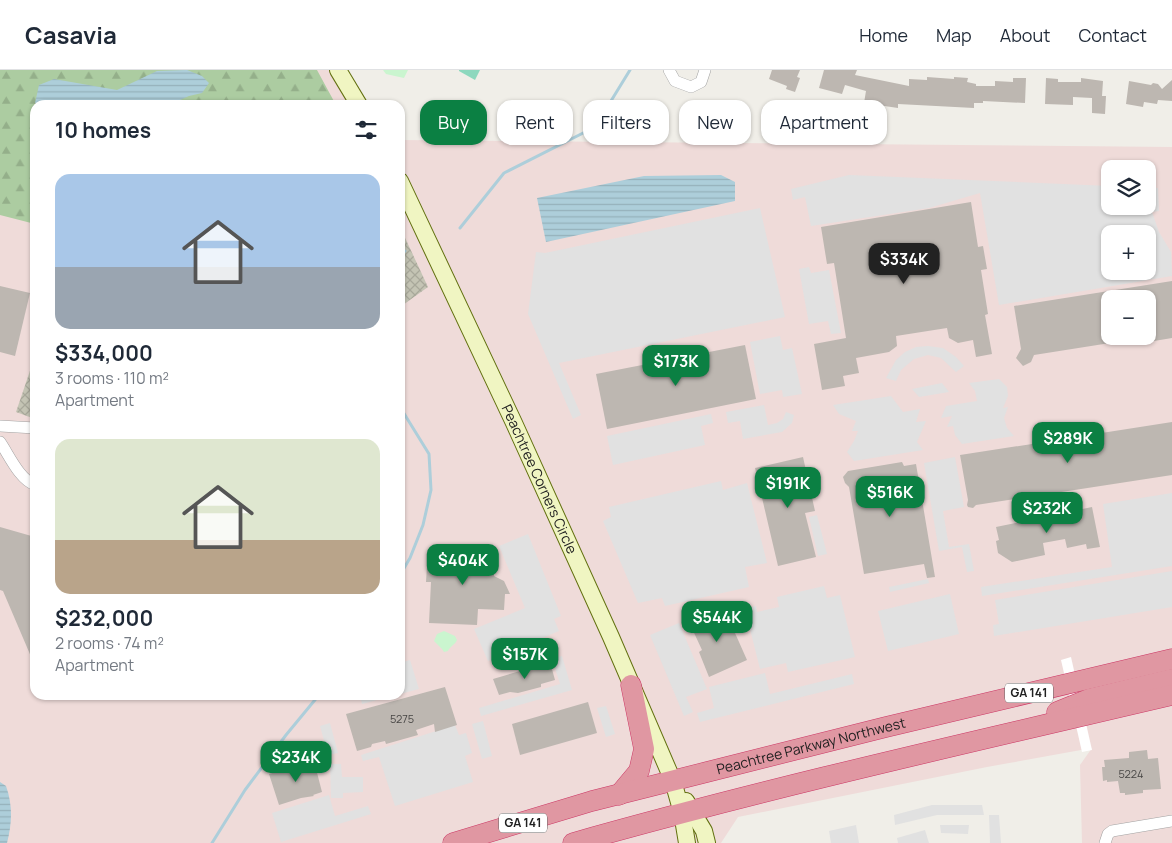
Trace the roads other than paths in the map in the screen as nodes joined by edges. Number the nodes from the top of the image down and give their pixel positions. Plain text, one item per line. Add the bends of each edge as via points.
1 (338, 70) edge
2 (669, 70) edge
3 (705, 70) edge
4 (356, 100) edge
5 (405, 191) edge
6 (0, 426) edge
7 (30, 428) edge
8 (0, 442) edge
9 (30, 482) edge
10 (1172, 659) edge
11 (1172, 679) edge
12 (631, 685) junction
13 (1172, 695) edge
14 (1024, 729) junction
15 (673, 781) junction
16 (619, 795) junction
17 (687, 811) junction
18 (1172, 821) edge
19 (453, 843) edge
20 (573, 843) edge
21 (687, 843) edge
22 (707, 843) edge
23 (1105, 843) edge

1 - 4 street
2 - 3 street via 675,81 691,87 701,82
5 - 12 street, Peachtree Corners Circle
6 - 7 street
8 - 9 street
10 - 15 highway, Peachtree Parkway Northwest / GA 141
11 - 14 highway via 1089,699
12 - 15 street, Peachtree Corners Circle
12 - 16 highway via 644,749 639,771
13 - 14 highway, GA 141
14 - 17 highway, GA 141
15 - 16 highway, Peachtree Parkway Northwest / GA 141
15 - 17 street, Peachtree Corners Circle
16 - 19 highway, Peachtree Parkway Northwest / GA 141
17 - 20 highway, GA 141
17 - 21 street, Peachtree Corners Circle
17 - 22 street, Peachtree Corners Circle via 704,831
18 - 23 street via 1112,831

